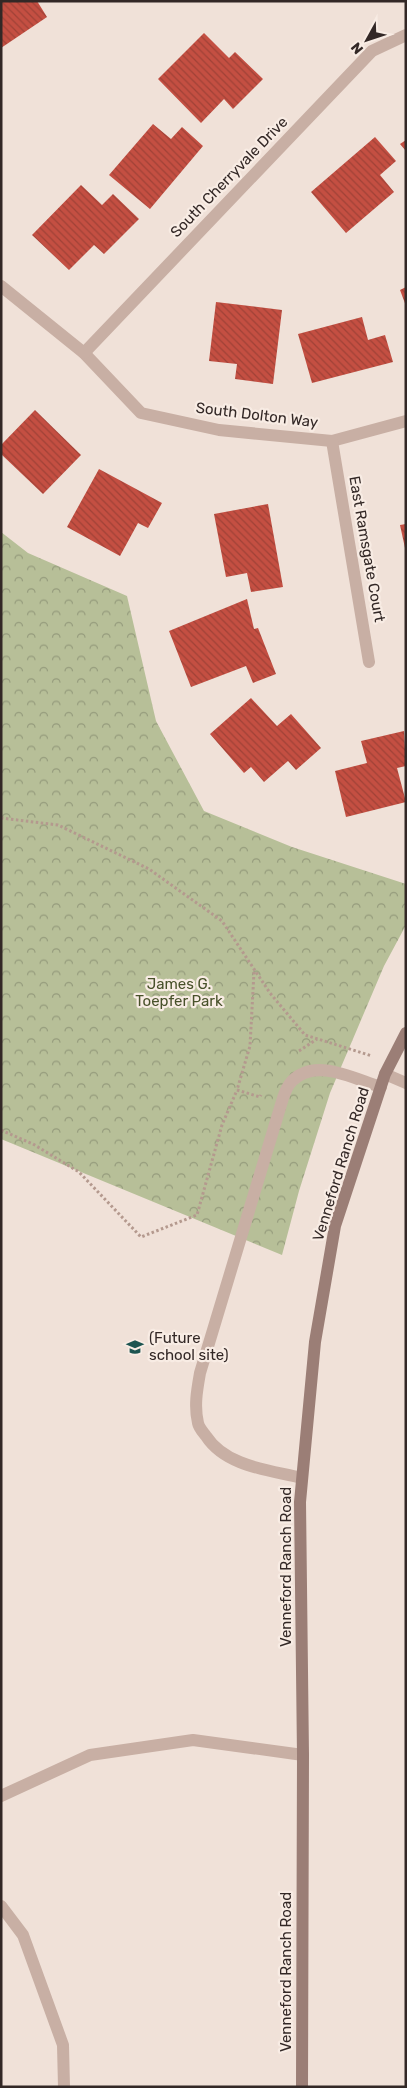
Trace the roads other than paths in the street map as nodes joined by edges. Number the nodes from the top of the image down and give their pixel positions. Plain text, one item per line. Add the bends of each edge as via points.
1 (406, 35) edge
2 (1, 286) edge
3 (84, 353) junction
4 (406, 422) edge
5 (332, 441) junction
6 (369, 662) dead end
7 (406, 1033) edge
8 (385, 1074) junction
9 (406, 1083) edge
10 (381, 1087) junction
11 (302, 1478) junction
12 (303, 1755) junction
13 (1, 1796) edge
14 (1, 1906) edge
15 (64, 2087) edge
16 (302, 2087) edge

1 - 3 street, South Cherryvale Drive via 372,51
2 - 3 street, South Dolton Way
3 - 5 street, South Dolton Way via 141,413 219,430
4 - 5 street, South Dolton Way
5 - 6 street, East Ramsgate Court
7 - 8 street, Venneford Ranch Road
8 - 9 street
8 - 10 street, Venneford Ranch Road
10 - 11 street, Venneford Ranch Road via 335,1226 315,1342
10 - 11 street via 328,1070 317,1070 291,1082 283,1098 200,1373 196,1396 198,1425 210,1443 238,1462
11 - 12 street, Venneford Ranch Road
12 - 13 street via 193,1740 90,1755
12 - 16 street, Venneford Ranch Road
14 - 15 street via 23,1935 63,2045

